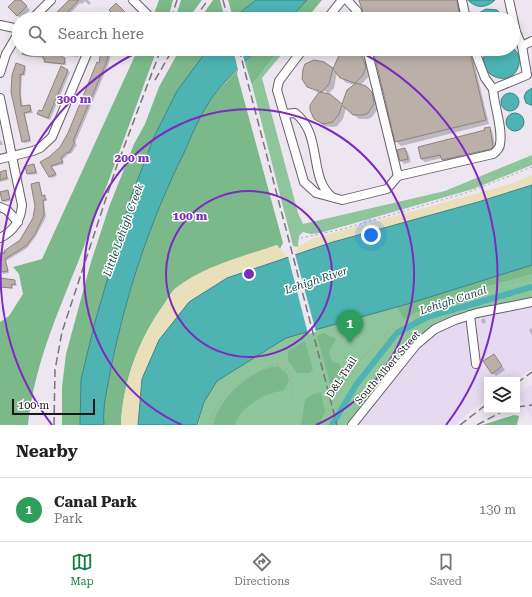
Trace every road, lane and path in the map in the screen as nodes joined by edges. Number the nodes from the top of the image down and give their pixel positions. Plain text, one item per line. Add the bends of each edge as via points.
1 (51, 0) edge
2 (133, 0) edge
3 (316, 0) edge
4 (342, 0) edge
5 (347, 0) edge
6 (462, 0) edge
7 (509, 0) edge
8 (39, 12) edge
9 (142, 12) edge
10 (306, 12) edge
11 (333, 12) edge
12 (357, 12) edge
13 (465, 12) edge
14 (512, 12) edge
15 (0, 25) edge
16 (12, 28) edge
17 (520, 41) edge
18 (532, 41) edge
19 (12, 44) edge
20 (522, 46) junction
21 (86, 56) edge
22 (298, 56) edge
23 (369, 56) edge
24 (477, 56) edge
25 (0, 73) edge
26 (530, 76) edge
27 (493, 89) junction
28 (0, 98) edge
29 (284, 114) junction
30 (12, 156) junction
31 (0, 159) edge
32 (532, 167) edge
33 (398, 176) junction
34 (333, 198) junction
35 (0, 207) edge
36 (18, 222) junction
37 (0, 238) edge
38 (301, 238) dead end
39 (532, 278) edge
40 (532, 302) edge
41 (470, 315) junction
42 (476, 364) dead end
43 (292, 396) dead end
44 (209, 425) edge
45 (322, 425) edge
46 (352, 425) edge

1 - 8 street
2 - 9 street
3 - 10 path
4 - 11 street
5 - 12 street
6 - 13 street
7 - 14 street
15 - 16 street
17 - 20 street
18 - 20 street
19 - 25 street
20 - 26 street
21 - 30 street via 52,137 33,151
22 - 29 street via 279,81 277,90
23 - 33 street
24 - 27 street via 485,78
26 - 27 street
27 - 33 street via 500,135 498,150 493,154
28 - 30 street
29 - 34 street via 304,182 316,193
29 - 34 street via 295,113 305,123 311,135 323,188
30 - 31 street
30 - 36 street via 22,198 22,211
32 - 38 path via 455,197 343,229
33 - 34 street via 387,189 342,200
35 - 36 street via 7,210
36 - 37 street via 8,234
39 - 45 path, D&L Trail via 465,294 433,305 402,321 385,333 354,368 327,412
40 - 41 street, South Albert Street
41 - 42 street
41 - 46 street, South Albert Street via 435,329 416,345
43 - 44 path via 293,382 287,371 282,365 271,365 225,394

